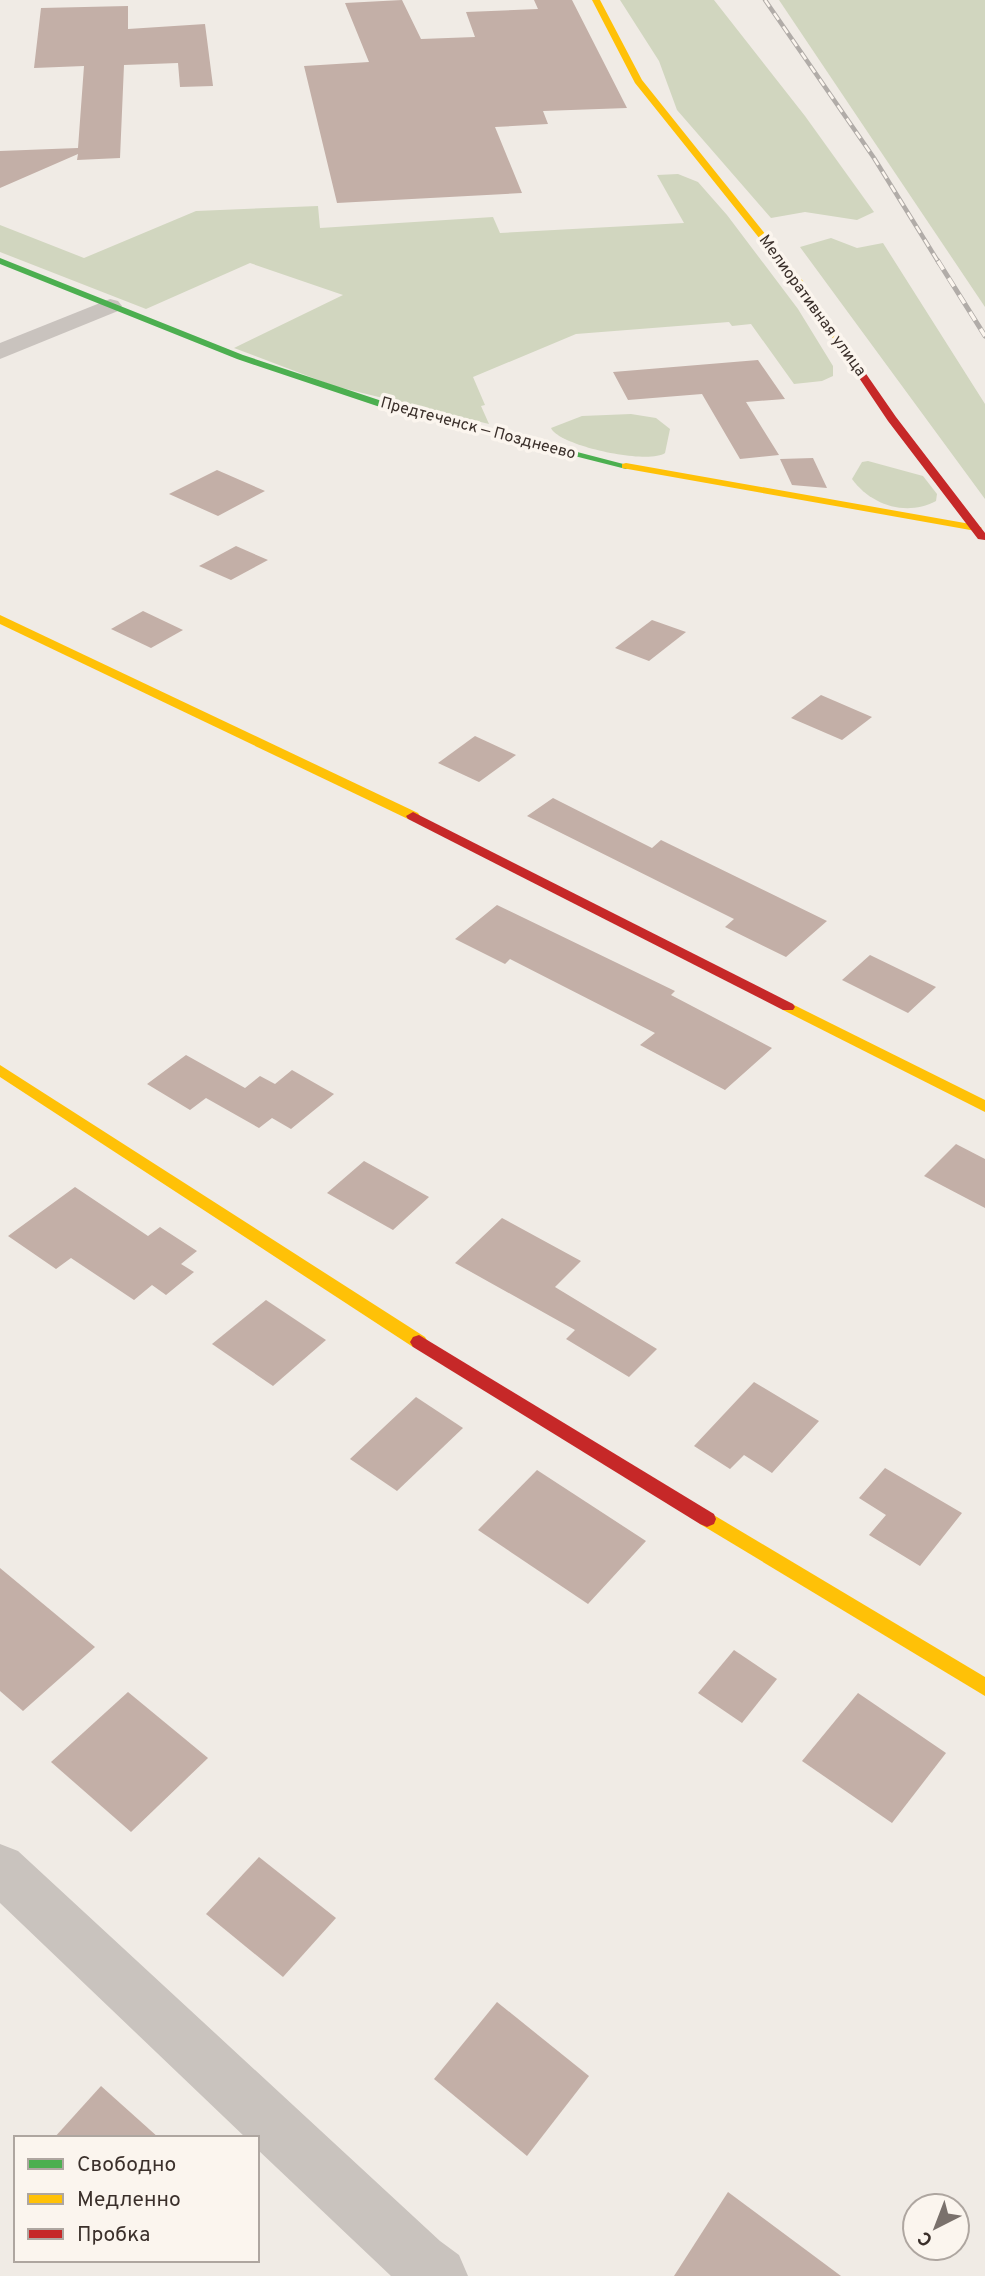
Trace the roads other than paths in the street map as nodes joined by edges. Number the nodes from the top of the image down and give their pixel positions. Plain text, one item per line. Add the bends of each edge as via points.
1 (596, 0) edge
2 (0, 261) edge
3 (110, 306) junction
4 (0, 352) edge
5 (980, 534) edge
6 (0, 619) edge
7 (0, 1070) edge
8 (985, 1107) edge
9 (985, 1687) edge
10 (0, 1868) edge
11 (438, 2276) edge

1 - 5 street, Мелиоративная улица via 638,81 799,282 892,419
2 - 3 street, Предтеченск — Позднеево
3 - 4 street
3 - 5 street, Предтеченск — Позднеево via 285,374 501,436 698,481
6 - 8 street via 331,775
7 - 9 street via 486,1387
10 - 11 street

